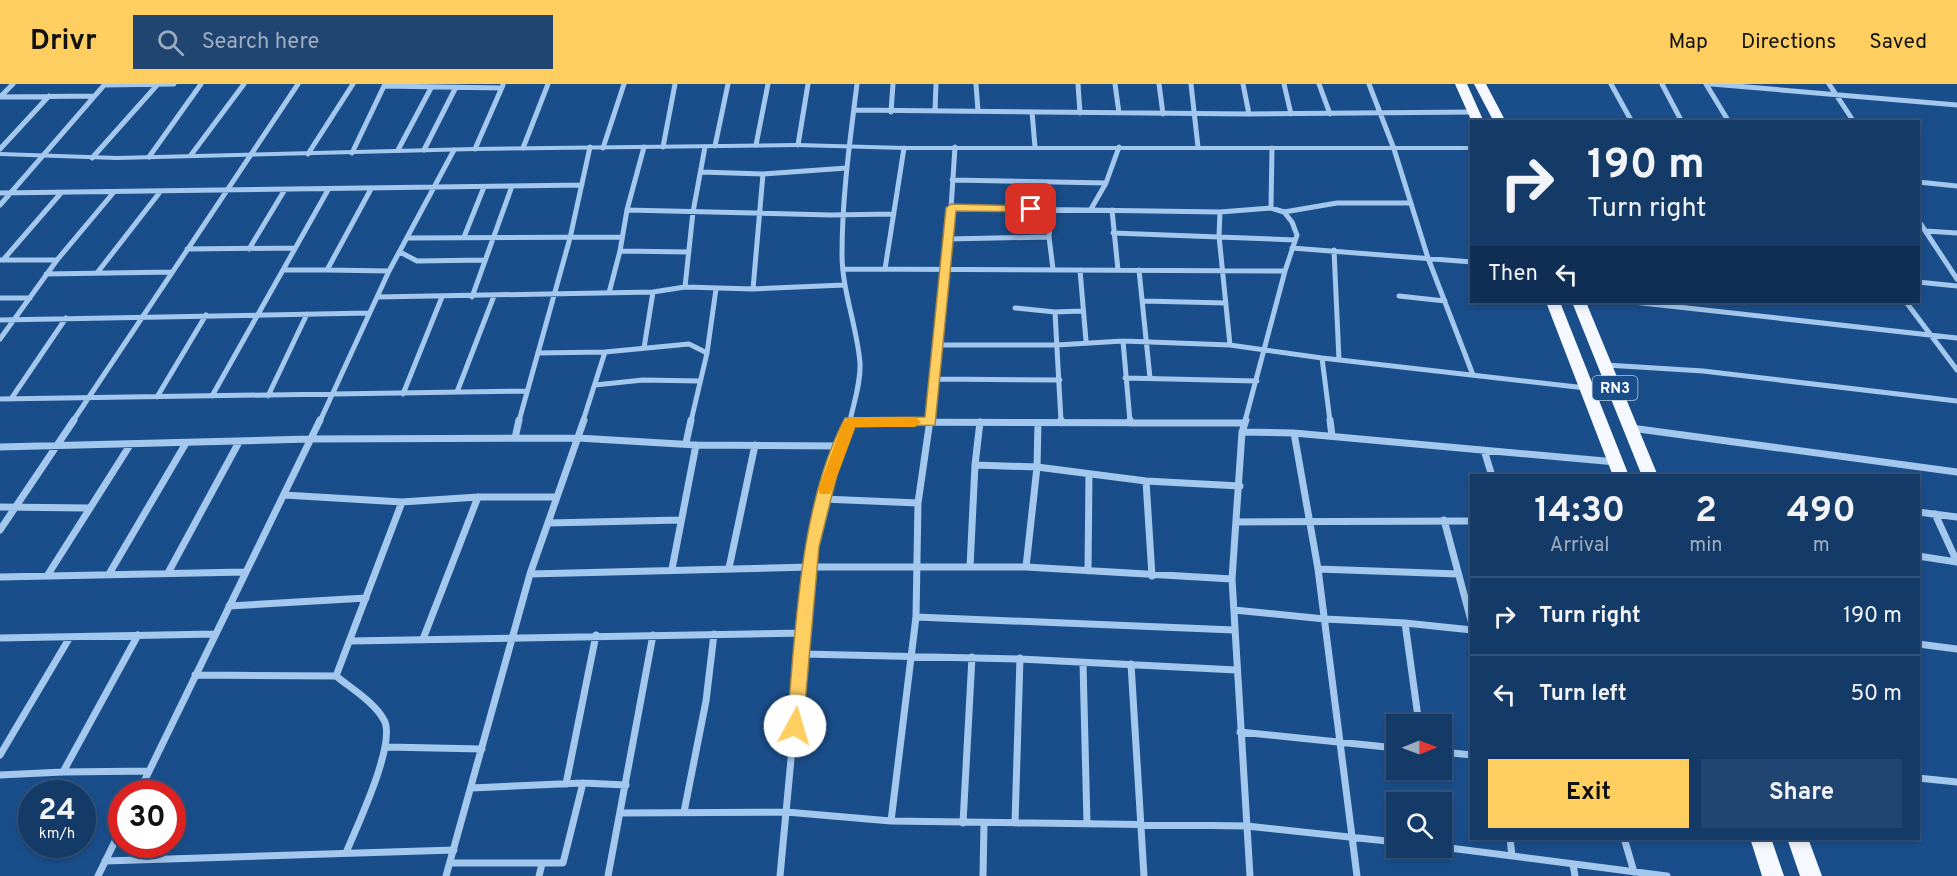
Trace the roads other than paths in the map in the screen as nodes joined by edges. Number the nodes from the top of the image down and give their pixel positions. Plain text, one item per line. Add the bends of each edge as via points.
1 (14, 84) edge
2 (158, 84) edge
3 (174, 84) edge
4 (201, 84) edge
5 (244, 84) edge
6 (298, 84) edge
7 (352, 84) edge
8 (548, 84) edge
9 (624, 84) edge
10 (675, 84) edge
11 (728, 84) edge
12 (768, 84) edge
13 (808, 84) edge
14 (856, 84) edge
15 (893, 84) edge
16 (936, 84) edge
17 (976, 84) edge
18 (1078, 84) edge
19 (1115, 84) edge
20 (1159, 84) edge
21 (1191, 84) edge
22 (1243, 84) edge
23 (1284, 84) edge
24 (1319, 84) edge
25 (1369, 84) edge
26 (1461, 84) edge
27 (1480, 84) edge
28 (1611, 84) edge
29 (1662, 84) edge
30 (1706, 84) edge
31 (1712, 84) edge
32 (1829, 84) edge
33 (104, 85) edge
34 (385, 85) edge
35 (502, 86) edge
36 (456, 87) junction
37 (431, 88) junction
38 (1835, 93) junction
39 (49, 96) junction
40 (94, 96) junction
41 (1, 97) edge
42 (1957, 105) edge
43 (854, 110) junction
44 (935, 111) junction
45 (978, 111) junction
46 (891, 112) junction
47 (1032, 112) junction
48 (1080, 113) junction
49 (1119, 113) junction
50 (1163, 114) junction
51 (1193, 114) junction
52 (1249, 114) junction
53 (1292, 114) junction
54 (1330, 114) junction
55 (1381, 114) junction
56 (1476, 117) edge
57 (1499, 120) edge
58 (1631, 120) edge
59 (1681, 120) edge
60 (1728, 120) edge
61 (1853, 120) edge
62 (756, 145) junction
63 (798, 145) junction
64 (715, 146) junction
65 (849, 146) junction
66 (590, 147) junction
67 (644, 147) junction
68 (663, 147) junction
69 (705, 147) junction
70 (955, 147) junction
71 (1035, 147) junction
72 (1119, 147) junction
73 (1198, 147) junction
74 (523, 148) junction
75 (603, 148) junction
76 (904, 148) junction
77 (1272, 148) junction
78 (1470, 148) edge
79 (0, 149) edge
80 (475, 149) junction
81 (1394, 149) junction
82 (398, 150) junction
83 (424, 150) junction
84 (454, 150) junction
85 (352, 153) junction
86 (0, 154) edge
87 (251, 154) junction
88 (308, 154) junction
89 (43, 155) junction
90 (191, 155) junction
91 (149, 157) junction
92 (92, 158) junction
93 (847, 168) junction
94 (701, 172) junction
95 (763, 174) junction
96 (952, 180) junction
97 (1920, 182) edge
98 (1106, 183) junction
99 (582, 185) junction
100 (512, 186) junction
101 (1957, 186) edge
102 (484, 187) junction
103 (433, 188) junction
104 (370, 189) junction
105 (328, 190) junction
106 (226, 191) junction
107 (284, 191) junction
108 (114, 192) junction
109 (160, 192) junction
110 (11, 193) junction
111 (0, 194) edge
112 (61, 194) junction
113 (1410, 203) junction
114 (0, 205) edge
115 (951, 208) junction
116 (1270, 208) junction
117 (1051, 209) junction
118 (1091, 209) junction
119 (627, 210) junction
120 (1112, 210) junction
121 (693, 212) junction
122 (1220, 212) junction
123 (1284, 212) junction
124 (760, 213) junction
125 (844, 214) junction
126 (894, 214) junction
127 (1920, 223) edge
128 (1113, 233) junction
129 (1927, 233) junction
130 (1957, 233) edge
131 (1920, 234) edge
132 (494, 236) junction
133 (1219, 236) junction
134 (464, 237) junction
135 (622, 237) junction
136 (1049, 237) junction
137 (407, 238) junction
138 (570, 238) junction
139 (948, 239) junction
140 (1295, 240) junction
141 (295, 248) junction
142 (1292, 248) junction
143 (187, 249) junction
144 (249, 249) junction
145 (1334, 250) junction
146 (620, 251) junction
147 (400, 252) junction
148 (689, 252) junction
149 (1428, 258) junction
150 (1, 260) edge
151 (57, 260) junction
152 (485, 260) junction
153 (1470, 262) edge
154 (844, 269) junction
155 (885, 269) junction
156 (1053, 269) junction
157 (283, 270) junction
158 (327, 270) junction
159 (947, 270) junction
160 (1080, 270) junction
161 (1118, 270) junction
162 (1140, 270) junction
163 (1224, 270) junction
164 (389, 271) junction
165 (1285, 271) junction
166 (172, 272) junction
167 (97, 273) junction
168 (46, 274) junction
169 (1957, 279) edge
170 (1920, 282) edge
171 (844, 285) junction
172 (1957, 286) edge
173 (685, 287) junction
174 (716, 289) junction
175 (753, 289) junction
176 (653, 292) junction
177 (609, 293) junction
178 (554, 294) junction
179 (494, 296) junction
180 (1399, 296) dead end
181 (377, 297) junction
182 (442, 297) junction
183 (472, 297) junction
184 (0, 298) edge
185 (30, 298) junction
186 (1445, 301) junction
187 (1143, 302) junction
188 (1226, 303) junction
189 (1553, 303) edge
190 (1579, 303) edge
191 (1642, 303) edge
192 (1907, 303) edge
193 (1015, 308) dead end
194 (1082, 310) junction
195 (1055, 312) junction
196 (369, 313) junction
197 (257, 314) junction
198 (307, 314) junction
199 (206, 315) junction
200 (141, 317) junction
201 (66, 318) junction
202 (0, 320) edge
203 (15, 320) junction
204 (1930, 334) junction
205 (1957, 338) edge
206 (0, 339) edge
207 (1086, 341) junction
208 (1123, 341) junction
209 (1146, 341) junction
210 (937, 345) junction
211 (1057, 345) junction
212 (1230, 345) junction
213 (644, 348) junction
214 (1265, 349) junction
215 (605, 352) junction
216 (538, 353) junction
217 (707, 353) junction
218 (1322, 358) junction
219 (1339, 360) junction
220 (1606, 365) junction
221 (1957, 370) edge
222 (1473, 375) junction
223 (1125, 378) junction
224 (1150, 378) junction
225 (936, 379) junction
226 (1060, 380) junction
227 (700, 381) junction
228 (1257, 381) junction
229 (595, 385) junction
230 (1586, 388) junction
231 (526, 391) junction
232 (457, 393) junction
233 (403, 394) junction
234 (212, 396) junction
235 (267, 396) junction
236 (332, 396) junction
237 (157, 397) junction
238 (88, 398) junction
239 (0, 399) edge
240 (11, 399) junction
241 (1957, 401) edge
242 (850, 422) junction
243 (931, 422) junction
244 (980, 422) junction
245 (1038, 423) junction
246 (1061, 423) junction
247 (1130, 423) junction
248 (1245, 423) junction
249 (1631, 428) junction
250 (1242, 432) junction
251 (1294, 433) junction
252 (1332, 436) junction
253 (515, 438) junction
254 (578, 438) junction
255 (310, 439) junction
256 (239, 442) junction
257 (186, 443) junction
258 (686, 443) junction
259 (130, 445) junction
260 (696, 445) junction
261 (755, 446) junction
262 (840, 446) junction
263 (0, 447) edge
264 (56, 447) junction
265 (1484, 450) junction
266 (975, 465) junction
267 (1037, 466) junction
268 (1619, 469) edge
269 (1957, 472) edge
270 (1089, 474) junction
271 (1491, 474) edge
272 (1649, 474) edge
273 (1146, 481) junction
274 (1240, 486) junction
275 (284, 495) junction
276 (478, 497) junction
277 (557, 497) junction
278 (823, 499) junction
279 (402, 502) junction
280 (918, 503) junction
281 (0, 507) edge
282 (15, 507) junction
283 (88, 508) junction
284 (1920, 512) edge
285 (1935, 514) junction
286 (1957, 517) edge
287 (680, 520) junction
288 (1444, 520) junction
289 (1309, 521) junction
290 (1470, 521) edge
291 (1236, 522) junction
292 (548, 523) junction
293 (0, 530) edge
294 (1920, 556) edge
295 (1957, 562) edge
296 (810, 567) junction
297 (916, 567) junction
298 (970, 567) junction
299 (1026, 567) junction
300 (729, 568) junction
301 (672, 569) junction
302 (1318, 569) junction
303 (1088, 571) junction
304 (245, 572) junction
305 (168, 573) junction
306 (109, 574) junction
307 (530, 574) junction
308 (1458, 574) junction
309 (47, 576) junction
310 (1152, 576) junction
311 (0, 577) edge
312 (1232, 579) junction
313 (1463, 592) junction
314 (1470, 593) edge
315 (366, 598) junction
316 (229, 606) junction
317 (1234, 610) junction
318 (916, 617) junction
319 (1470, 617) edge
320 (1325, 619) junction
321 (1405, 623) junction
322 (1234, 630) junction
323 (1470, 630) edge
324 (805, 633) junction
325 (215, 634) junction
326 (714, 634) junction
327 (138, 635) junction
328 (653, 635) junction
329 (596, 636) junction
330 (70, 637) junction
331 (512, 637) junction
332 (0, 638) edge
333 (423, 639) junction
334 (350, 640) junction
335 (1920, 644) edge
336 (1957, 649) edge
337 (803, 654) junction
338 (912, 655) junction
339 (972, 657) junction
340 (1020, 658) junction
341 (1083, 663) junction
342 (1131, 664) junction
343 (1236, 670) junction
344 (195, 675) junction
345 (336, 676) junction
346 (1418, 714) edge
347 (1240, 732) junction
348 (1340, 743) junction
349 (387, 747) junction
350 (1386, 747) edge
351 (482, 749) junction
352 (1452, 753) edge
353 (0, 754) edge
354 (1470, 755) edge
355 (149, 771) junction
356 (63, 772) junction
357 (0, 775) edge
358 (1920, 778) edge
359 (145, 780) edge
360 (1957, 782) edge
361 (583, 783) junction
362 (566, 784) junction
363 (626, 785) junction
364 (471, 788) junction
365 (684, 812) junction
366 (786, 812) junction
367 (621, 813) junction
368 (891, 821) junction
369 (963, 823) junction
370 (984, 823) junction
371 (1015, 823) junction
372 (1139, 823) junction
373 (1087, 824) junction
374 (1247, 826) junction
375 (1354, 836) junction
376 (1510, 840) edge
377 (1625, 840) edge
378 (1761, 840) edge
379 (1798, 840) edge
380 (1386, 841) edge
381 (1452, 848) edge
382 (454, 850) junction
383 (346, 854) junction
384 (108, 855) edge
385 (1512, 856) junction
386 (105, 861) junction
387 (450, 863) junction
388 (542, 864) junction
389 (1573, 864) junction
390 (1634, 872) junction
391 (1652, 875) edge
392 (98, 876) edge
393 (446, 876) edge
394 (539, 876) edge
395 (608, 876) edge
396 (780, 876) edge
397 (983, 876) edge
398 (1144, 876) edge
399 (1250, 876) edge
400 (1357, 876) edge
401 (1575, 876) edge
402 (1667, 876) edge
403 (1773, 876) edge
404 (1811, 876) edge

1 - 41 street
2 - 3 street
2 - 33 street
2 - 92 street
4 - 91 street
5 - 90 street
6 - 87 street
7 - 88 street
8 - 74 street
9 - 75 street
10 - 68 street
11 - 64 street
12 - 62 street
13 - 63 street
14 - 43 street
15 - 46 street
16 - 44 street
17 - 45 street
18 - 48 street
19 - 49 street
20 - 50 street
21 - 51 street
22 - 52 street
23 - 53 street
24 - 54 street
25 - 55 street
26 - 56 highway
27 - 57 highway
28 - 58 street
29 - 59 street
30 - 60 street
31 - 38 street
32 - 38 street
33 - 40 street
34 - 37 street
34 - 85 street
35 - 36 street
35 - 80 street
36 - 37 street
36 - 83 street
37 - 82 street
38 - 42 street
38 - 61 street
39 - 40 street
39 - 41 street
39 - 79 street
40 - 89 street
43 - 46 street
43 - 65 street
44 - 45 street
44 - 46 street
45 - 47 street
47 - 48 street
47 - 71 street
48 - 49 street
49 - 50 street
50 - 51 street
51 - 52 street
51 - 73 street
52 - 53 street
53 - 54 street
54 - 55 street
55 - 56 street
55 - 81 street
62 - 63 street
62 - 64 street
63 - 65 street
64 - 69 street
65 - 76 street
65 - 93 street
66 - 74 street
66 - 75 street
66 - 99 street
67 - 68 street
67 - 75 street
67 - 119 street
68 - 69 street
69 - 94 street
70 - 71 street
70 - 76 street
70 - 96 street
71 - 72 street
72 - 73 street
72 - 98 street
73 - 77 street
74 - 80 street
76 - 126 street
77 - 81 street
77 - 116 street
78 - 81 street
80 - 84 street
81 - 113 street
82 - 83 street
82 - 85 street
83 - 84 street
84 - 103 street
85 - 88 street
86 - 89 street
87 - 88 street
87 - 90 street
87 - 106 street
89 - 92 street
89 - 110 street
90 - 91 street
91 - 92 street
93 - 95 street
93 - 125 street
94 - 95 street
94 - 121 street
95 - 124 street
96 - 98 street
96 - 115 street
97 - 101 street
98 - 118 street
99 - 100 street
99 - 138 street
100 - 102 street
100 - 132 street
102 - 103 street
102 - 134 street
103 - 104 street
103 - 137 street
104 - 105 street
104 - 158 street
105 - 107 street
105 - 141 street
106 - 107 street
106 - 109 street
106 - 143 street
107 - 144 street
108 - 109 street
108 - 112 street
108 - 151 street
109 - 167 street
110 - 111 street
110 - 112 street
110 - 114 street
112 - 150 street
113 - 123 street via 1337,203
113 - 149 street
115 - 117 street
115 - 139 street
116 - 122 street
116 - 123 street
117 - 118 street
117 - 136 street
118 - 120 street
119 - 121 street
119 - 135 street
120 - 122 street
120 - 128 street
121 - 124 street
121 - 148 street
122 - 133 street
123 - 140 street via 1292,222
124 - 125 street
124 - 175 street
125 - 126 street
125 - 154 street
126 - 155 street
127 - 129 street
128 - 133 street
128 - 161 street
129 - 130 street
129 - 131 street
129 - 169 street
132 - 134 street
132 - 138 street
132 - 152 street
133 - 140 street
133 - 163 street
134 - 137 street
135 - 138 street
135 - 146 street
136 - 139 street
136 - 156 street
137 - 147 street
138 - 178 street
139 - 159 street
140 - 142 street
141 - 144 street
141 - 157 street
142 - 145 street
142 - 165 street
143 - 144 street
143 - 166 street
145 - 149 street
145 - 219 street
146 - 148 street
146 - 177 street
147 - 152 street via 417,261
147 - 164 street
148 - 173 street
149 - 153 street
149 - 186 street
150 - 151 street
151 - 168 street
152 - 183 street
154 - 155 street
154 - 171 street
155 - 159 street
156 - 159 street
156 - 160 street
157 - 158 street
157 - 197 street
158 - 164 street
159 - 210 street
160 - 161 street
160 - 194 street
161 - 162 street
162 - 163 street
162 - 187 street
163 - 165 street
163 - 188 street
164 - 181 street
165 - 214 street
166 - 167 street
166 - 200 street
167 - 168 street
168 - 185 street
170 - 172 street
171 - 175 street
171 - 242 street via 860,361
173 - 174 street
173 - 176 street
174 - 175 street
174 - 217 street
176 - 177 street
176 - 213 street
177 - 178 street
178 - 179 street
178 - 216 street
179 - 183 street
179 - 232 street
180 - 186 street
181 - 182 street
181 - 196 street
182 - 183 street
182 - 233 street
184 - 185 street
185 - 203 street
186 - 222 street
187 - 188 street
187 - 209 street
188 - 212 street
189 - 230 highway, RN3
190 - 220 highway, RN3
191 - 204 street
192 - 204 street
193 - 195 street
194 - 195 street
194 - 207 street
195 - 211 street
196 - 198 street
196 - 236 street
197 - 198 street
197 - 199 street
197 - 234 street
198 - 235 street
199 - 200 street
199 - 237 street
200 - 201 street
200 - 238 street
201 - 203 street
201 - 240 street
202 - 203 street
203 - 206 street
204 - 205 street
204 - 221 street
207 - 208 street
207 - 211 street
208 - 209 street
208 - 223 street
209 - 212 street
209 - 224 street
210 - 211 street
210 - 225 street
211 - 226 street
212 - 214 street
213 - 215 street
213 - 217 street via 689,344
214 - 218 street
214 - 228 street
215 - 216 street
215 - 229 street
216 - 231 street
217 - 227 street
218 - 219 street
218 - 252 street
219 - 222 street
220 - 241 street via 1703,371
220 - 249 highway, RN3
222 - 230 street
223 - 224 street
223 - 247 street
224 - 228 street
225 - 226 street
225 - 243 street
226 - 246 street
227 - 229 street via 642,380
227 - 258 street
228 - 248 street
229 - 254 street
230 - 268 highway, RN3
231 - 232 street
231 - 253 street
232 - 233 street
233 - 236 street
234 - 235 street
234 - 237 street
235 - 236 street
236 - 255 street
237 - 238 street
238 - 240 street
238 - 264 street
239 - 240 street
242 - 243 street
242 - 262 street
243 - 244 street
243 - 280 street
244 - 245 street
244 - 266 street
245 - 246 street
245 - 267 street
246 - 247 street
247 - 248 street
248 - 250 street
249 - 269 street
249 - 272 highway, RN3
250 - 251 street
250 - 274 street
251 - 252 street
251 - 289 street
252 - 265 street
253 - 254 street
253 - 255 street
254 - 258 street
254 - 277 street
255 - 256 street
255 - 275 street
256 - 257 street
256 - 305 street
257 - 259 street
257 - 306 street
258 - 260 street
259 - 264 street
259 - 283 street
260 - 261 street
260 - 287 street
261 - 262 street
261 - 300 street
262 - 278 street
263 - 264 street
264 - 282 street
265 - 268 street
265 - 271 street
266 - 267 street
266 - 298 street
267 - 270 street
267 - 299 street
270 - 273 street
270 - 303 street
273 - 274 street
273 - 310 street
274 - 291 street
275 - 279 street
275 - 304 street
276 - 277 street
276 - 279 street
276 - 333 street
277 - 292 street
278 - 280 street
278 - 296 street
279 - 315 street
280 - 297 street
281 - 282 street
282 - 283 street
282 - 293 street
283 - 309 street
284 - 285 street
285 - 286 street
285 - 295 street
287 - 292 street
287 - 301 street
288 - 289 street
288 - 290 street
288 - 308 street
289 - 291 street
289 - 302 street
291 - 312 street
292 - 307 street
294 - 295 street
296 - 297 street
296 - 300 street
296 - 324 street
297 - 298 street
297 - 318 street
298 - 299 street
299 - 303 street
300 - 301 street
301 - 307 street
302 - 308 street
302 - 320 street
303 - 310 street
304 - 305 street
304 - 316 street
305 - 306 street
306 - 309 street
307 - 331 street
308 - 313 street
309 - 311 street
310 - 312 street
312 - 317 street
313 - 314 street
313 - 319 street
315 - 316 street
315 - 334 street
316 - 325 street
317 - 320 street
317 - 322 street
318 - 322 street
318 - 338 street
320 - 321 street
320 - 348 street
321 - 323 street
321 - 346 street
322 - 343 street
324 - 326 street
324 - 337 street
325 - 327 street
325 - 344 street
326 - 328 street
326 - 365 street via 713,661
327 - 330 street
327 - 356 street
328 - 329 street
328 - 363 street
329 - 331 street
329 - 362 street
330 - 332 street
330 - 353 street
331 - 333 street
331 - 351 street
333 - 334 street
334 - 345 street
335 - 336 street
337 - 338 street
337 - 366 street
338 - 339 street
338 - 368 street
339 - 340 street
339 - 369 street
340 - 341 street
340 - 371 street
341 - 342 street
341 - 373 street
342 - 343 street
342 - 372 street
343 - 347 street
344 - 345 street
344 - 355 street
345 - 349 street via 382,716 387,726
347 - 348 street
347 - 374 street
348 - 350 street
348 - 375 street
349 - 351 street
349 - 383 street
351 - 364 street
352 - 354 street
355 - 356 street
355 - 359 street
356 - 357 street
358 - 360 street
361 - 362 street
361 - 363 street
361 - 388 street via 563,863
362 - 364 street
363 - 367 street
364 - 382 street
365 - 366 street
365 - 367 street
366 - 368 street
366 - 396 street
367 - 395 street
368 - 369 street
369 - 370 street
370 - 371 street
370 - 397 street
371 - 373 street
372 - 373 street
372 - 374 street
372 - 398 street
374 - 375 street
374 - 399 street
375 - 380 street
375 - 400 street
376 - 385 street
377 - 390 street
378 - 403 highway
379 - 404 highway
381 - 385 street
382 - 383 street
382 - 387 street
383 - 386 street
384 - 386 street
385 - 389 street
386 - 392 street
387 - 388 street
387 - 393 street
388 - 394 street
389 - 390 street
389 - 401 street
390 - 391 street
391 - 402 street

